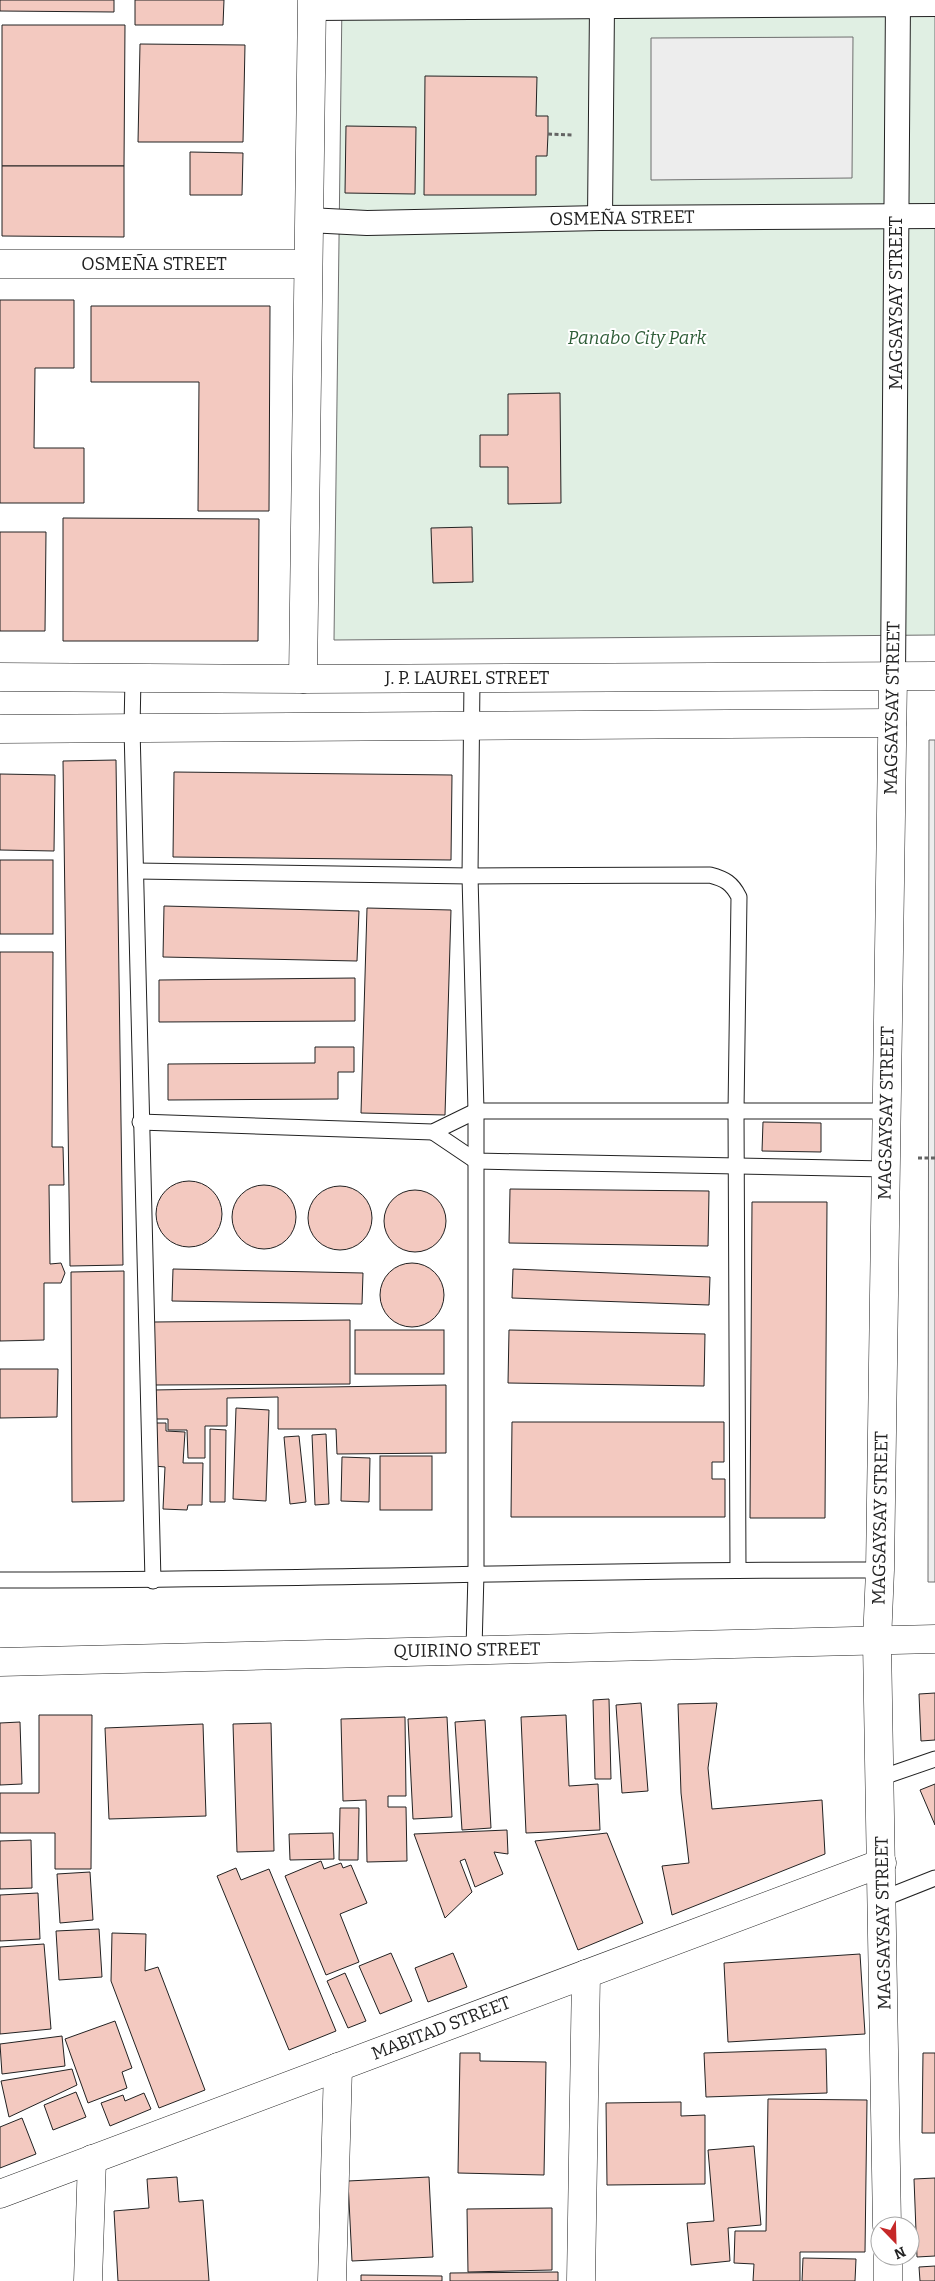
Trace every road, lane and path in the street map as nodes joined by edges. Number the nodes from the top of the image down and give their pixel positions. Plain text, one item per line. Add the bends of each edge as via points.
1 (898, 2) edge
2 (312, 4) edge
3 (935, 4) edge
4 (602, 6) junction
5 (896, 216) junction
6 (935, 216) edge
7 (600, 218) junction
8 (308, 220) junction
9 (0, 264) edge
10 (308, 264) junction
11 (935, 676) edge
12 (0, 677) edge
13 (893, 677) junction
14 (133, 678) junction
15 (304, 679) junction
16 (472, 679) junction
17 (892, 724) junction
18 (472, 725) junction
19 (132, 728) junction
20 (0, 729) edge
21 (136, 871) junction
22 (470, 876) junction
23 (476, 1111) junction
24 (736, 1111) junction
25 (886, 1111) junction
26 (140, 1122) junction
27 (433, 1132) junction
28 (476, 1161) junction
29 (737, 1166) junction
30 (886, 1169) junction
31 (738, 1570) junction
32 (880, 1570) junction
33 (476, 1573) junction
34 (0, 1580) edge
35 (153, 1580) junction
36 (935, 1639) edge
37 (877, 1642) junction
38 (474, 1649) junction
39 (0, 1662) edge
40 (935, 1759) edge
41 (880, 1778) junction
42 (882, 1863) junction
43 (935, 1878) edge
44 (882, 1899) junction
45 (586, 1974) junction
46 (338, 2067) junction
47 (92, 2160) junction
48 (0, 2194) edge
49 (887, 2216) edge
50 (888, 2266) edge
51 (88, 2281) edge
52 (332, 2281) edge
53 (581, 2281) edge
54 (888, 2281) edge

1 - 3 street
1 - 4 street
1 - 5 street, MAGSAYSAY STREET
2 - 4 street
2 - 8 street
4 - 7 street
5 - 6 street, OSMEÑA STREET
5 - 7 street, OSMEÑA STREET
5 - 13 street, MAGSAYSAY STREET
7 - 8 street, OSMEÑA STREET via 367,223
8 - 10 street
9 - 10 street, OSMEÑA STREET
10 - 15 street
11 - 13 street, J. P. LAUREL STREET
12 - 14 street, J. P. LAUREL STREET
13 - 16 street, J. P. LAUREL STREET
13 - 17 street, MAGSAYSAY STREET
14 - 15 street, J. P. LAUREL STREET
14 - 19 lane
15 - 16 street, J. P. LAUREL STREET
16 - 18 lane
17 - 18 street
17 - 25 street, MAGSAYSAY STREET
18 - 19 street
18 - 22 lane
19 - 20 street
19 - 21 lane
21 - 22 lane
21 - 26 lane
22 - 23 lane
22 - 24 lane via 710,876 723,878 733,885 739,896
23 - 24 lane
23 - 27 lane
23 - 28 lane
24 - 25 lane
24 - 29 lane
25 - 30 street, MAGSAYSAY STREET
26 - 27 lane
26 - 35 lane
27 - 28 lane
28 - 29 lane
28 - 33 lane
29 - 30 lane
29 - 31 lane
30 - 32 street, MAGSAYSAY STREET
31 - 32 lane
31 - 33 lane
32 - 37 street, MAGSAYSAY STREET
33 - 35 lane
33 - 38 lane
34 - 35 lane
36 - 37 street, QUIRINO STREET
37 - 38 street, QUIRINO STREET
37 - 41 street, MAGSAYSAY STREET
38 - 39 street, QUIRINO STREET
40 - 41 lane
41 - 42 street, MAGSAYSAY STREET
42 - 44 street, MAGSAYSAY STREET
42 - 45 street, MABITAD STREET
43 - 44 lane
44 - 49 street, MAGSAYSAY STREET
45 - 46 street, MABITAD STREET
45 - 53 street
46 - 47 street, MABITAD STREET
46 - 52 street
47 - 48 street, MABITAD STREET
47 - 51 street
50 - 54 street

